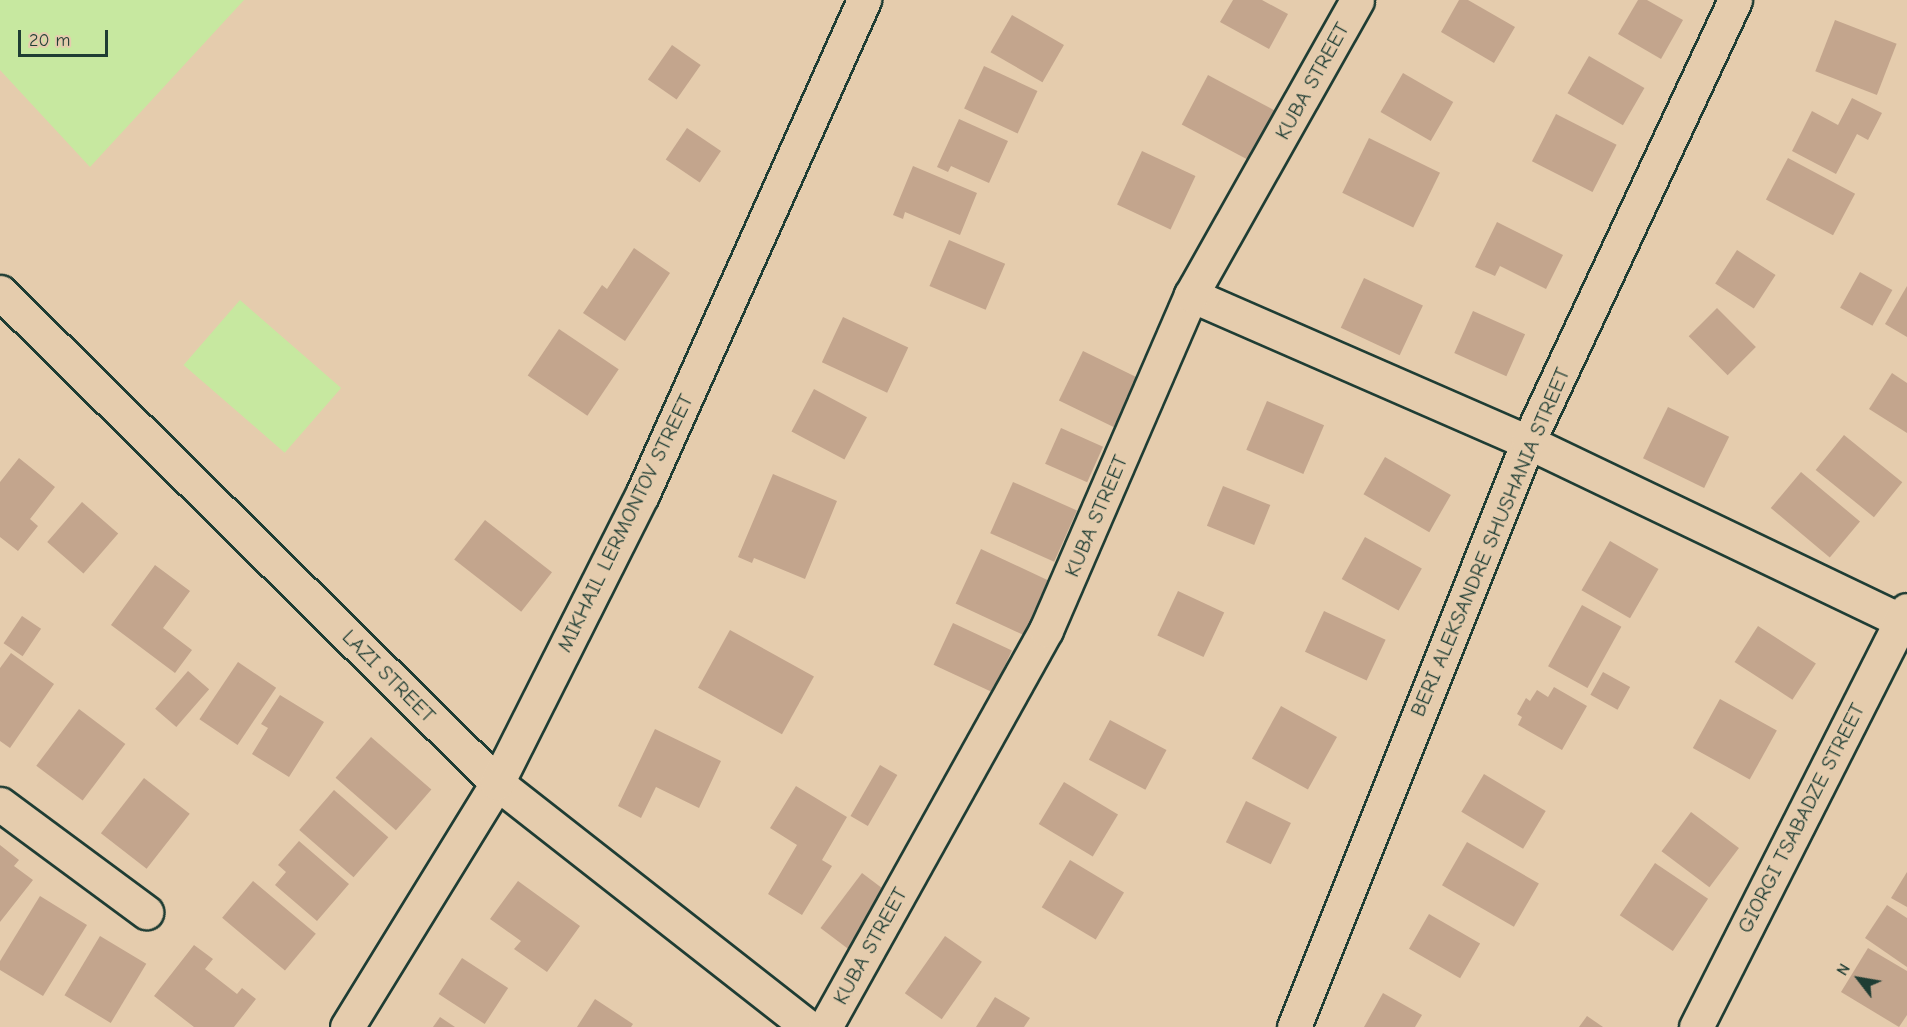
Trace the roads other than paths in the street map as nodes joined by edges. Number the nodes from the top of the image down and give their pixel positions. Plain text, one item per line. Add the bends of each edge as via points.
1 (864, 0) edge
2 (1357, 0) edge
3 (1735, 0) edge
4 (0, 292) edge
5 (1191, 295) junction
6 (1528, 442) junction
7 (1904, 615) edge
8 (497, 783) junction
9 (0, 804) edge
10 (146, 912) dead end
11 (347, 1027) edge
12 (808, 1027) edge
13 (825, 1027) edge
14 (1294, 1027) edge
15 (1696, 1027) edge

1 - 8 street, MIKHAIL LERMONTOV STREET via 642,495
2 - 5 street, KUBA STREET
3 - 6 street, BERI ALEKSANDRE SHUSHANIA STREET
4 - 8 street, LAZI STREET
5 - 6 street
5 - 13 street, KUBA STREET via 1046,630
6 - 7 street
6 - 14 street, BERI ALEKSANDRE SHUSHANIA STREET
7 - 15 street, GIORGI TSABADZE STREET
8 - 11 street, MIKHAIL LERMONTOV STREET
8 - 12 street, LAZI STREET
9 - 10 street

